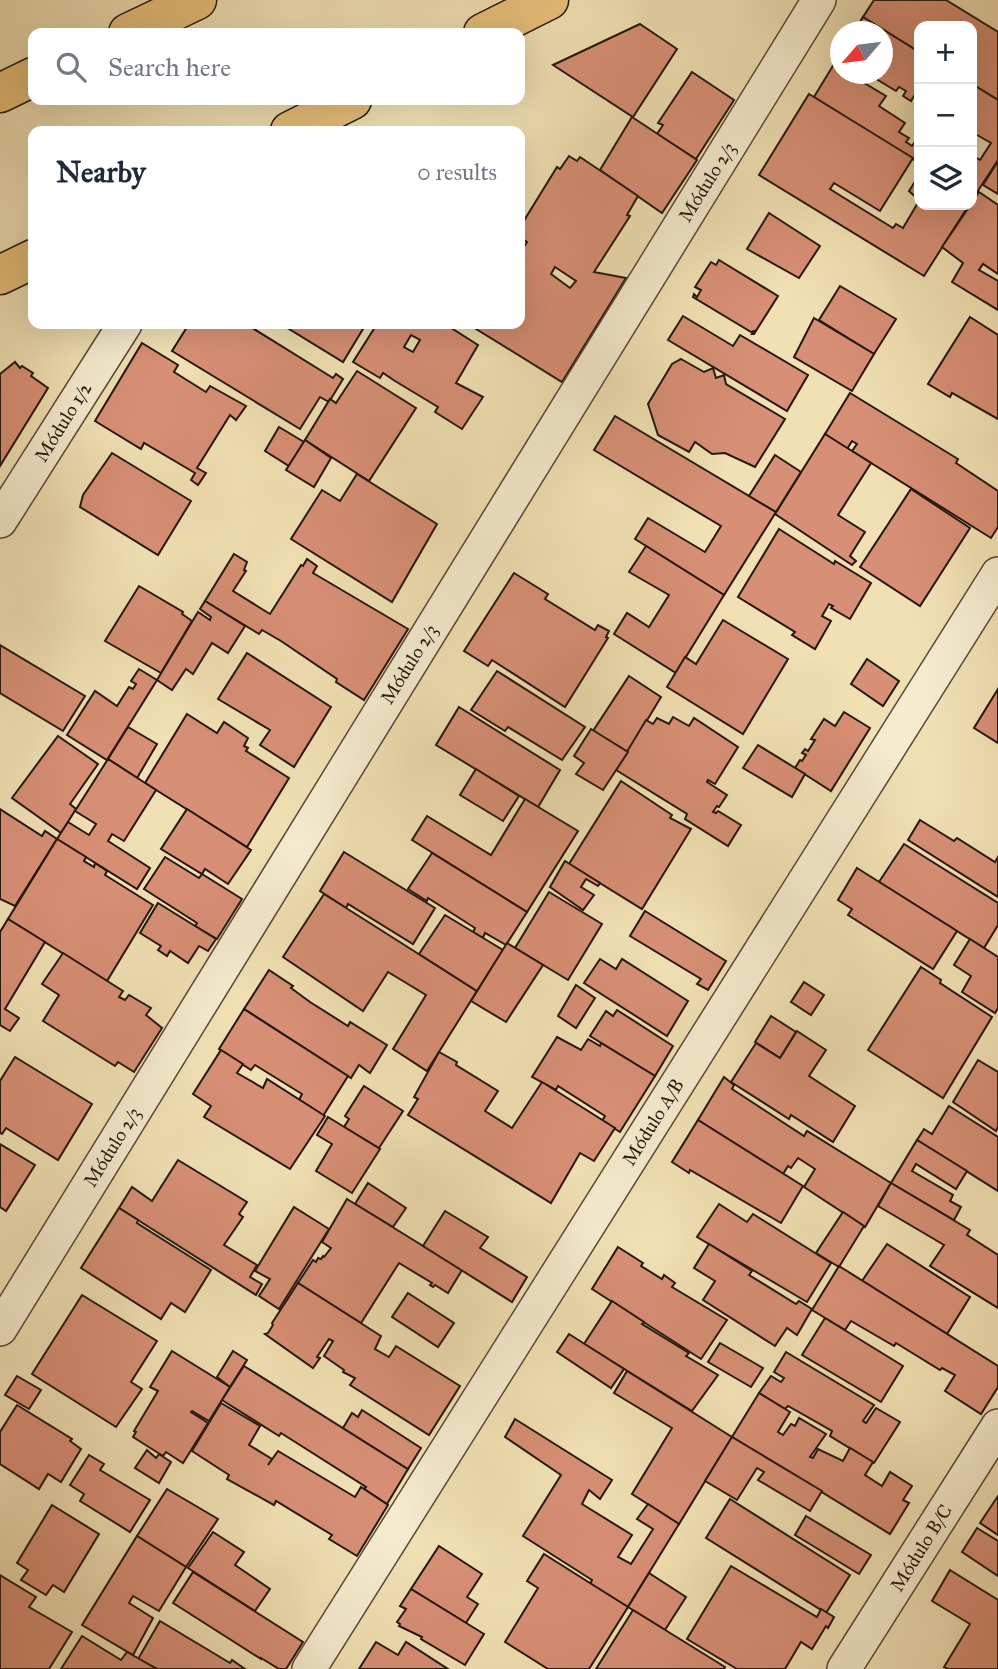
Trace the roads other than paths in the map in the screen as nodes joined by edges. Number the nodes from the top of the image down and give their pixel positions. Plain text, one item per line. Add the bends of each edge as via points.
1 (197, 0) edge
2 (549, 0) edge
3 (819, 0) edge
4 (138, 28) edge
5 (493, 28) edge
6 (28, 79) edge
7 (0, 93) edge
8 (342, 105) edge
9 (300, 126) edge
10 (28, 261) edge
11 (0, 275) edge
12 (122, 329) edge
13 (0, 521) edge
14 (998, 574) edge
15 (0, 1329) edge
16 (998, 1426) edge
17 (309, 1669) edge
18 (844, 1669) edge

1 - 4 main road
2 - 5 main road
3 - 15 street, Módulo 2/3
6 - 7 main road
8 - 9 main road
10 - 11 main road
12 - 13 street, Módulo 1/2
14 - 17 street, Módulo A/B
16 - 18 street, Módulo B/C

